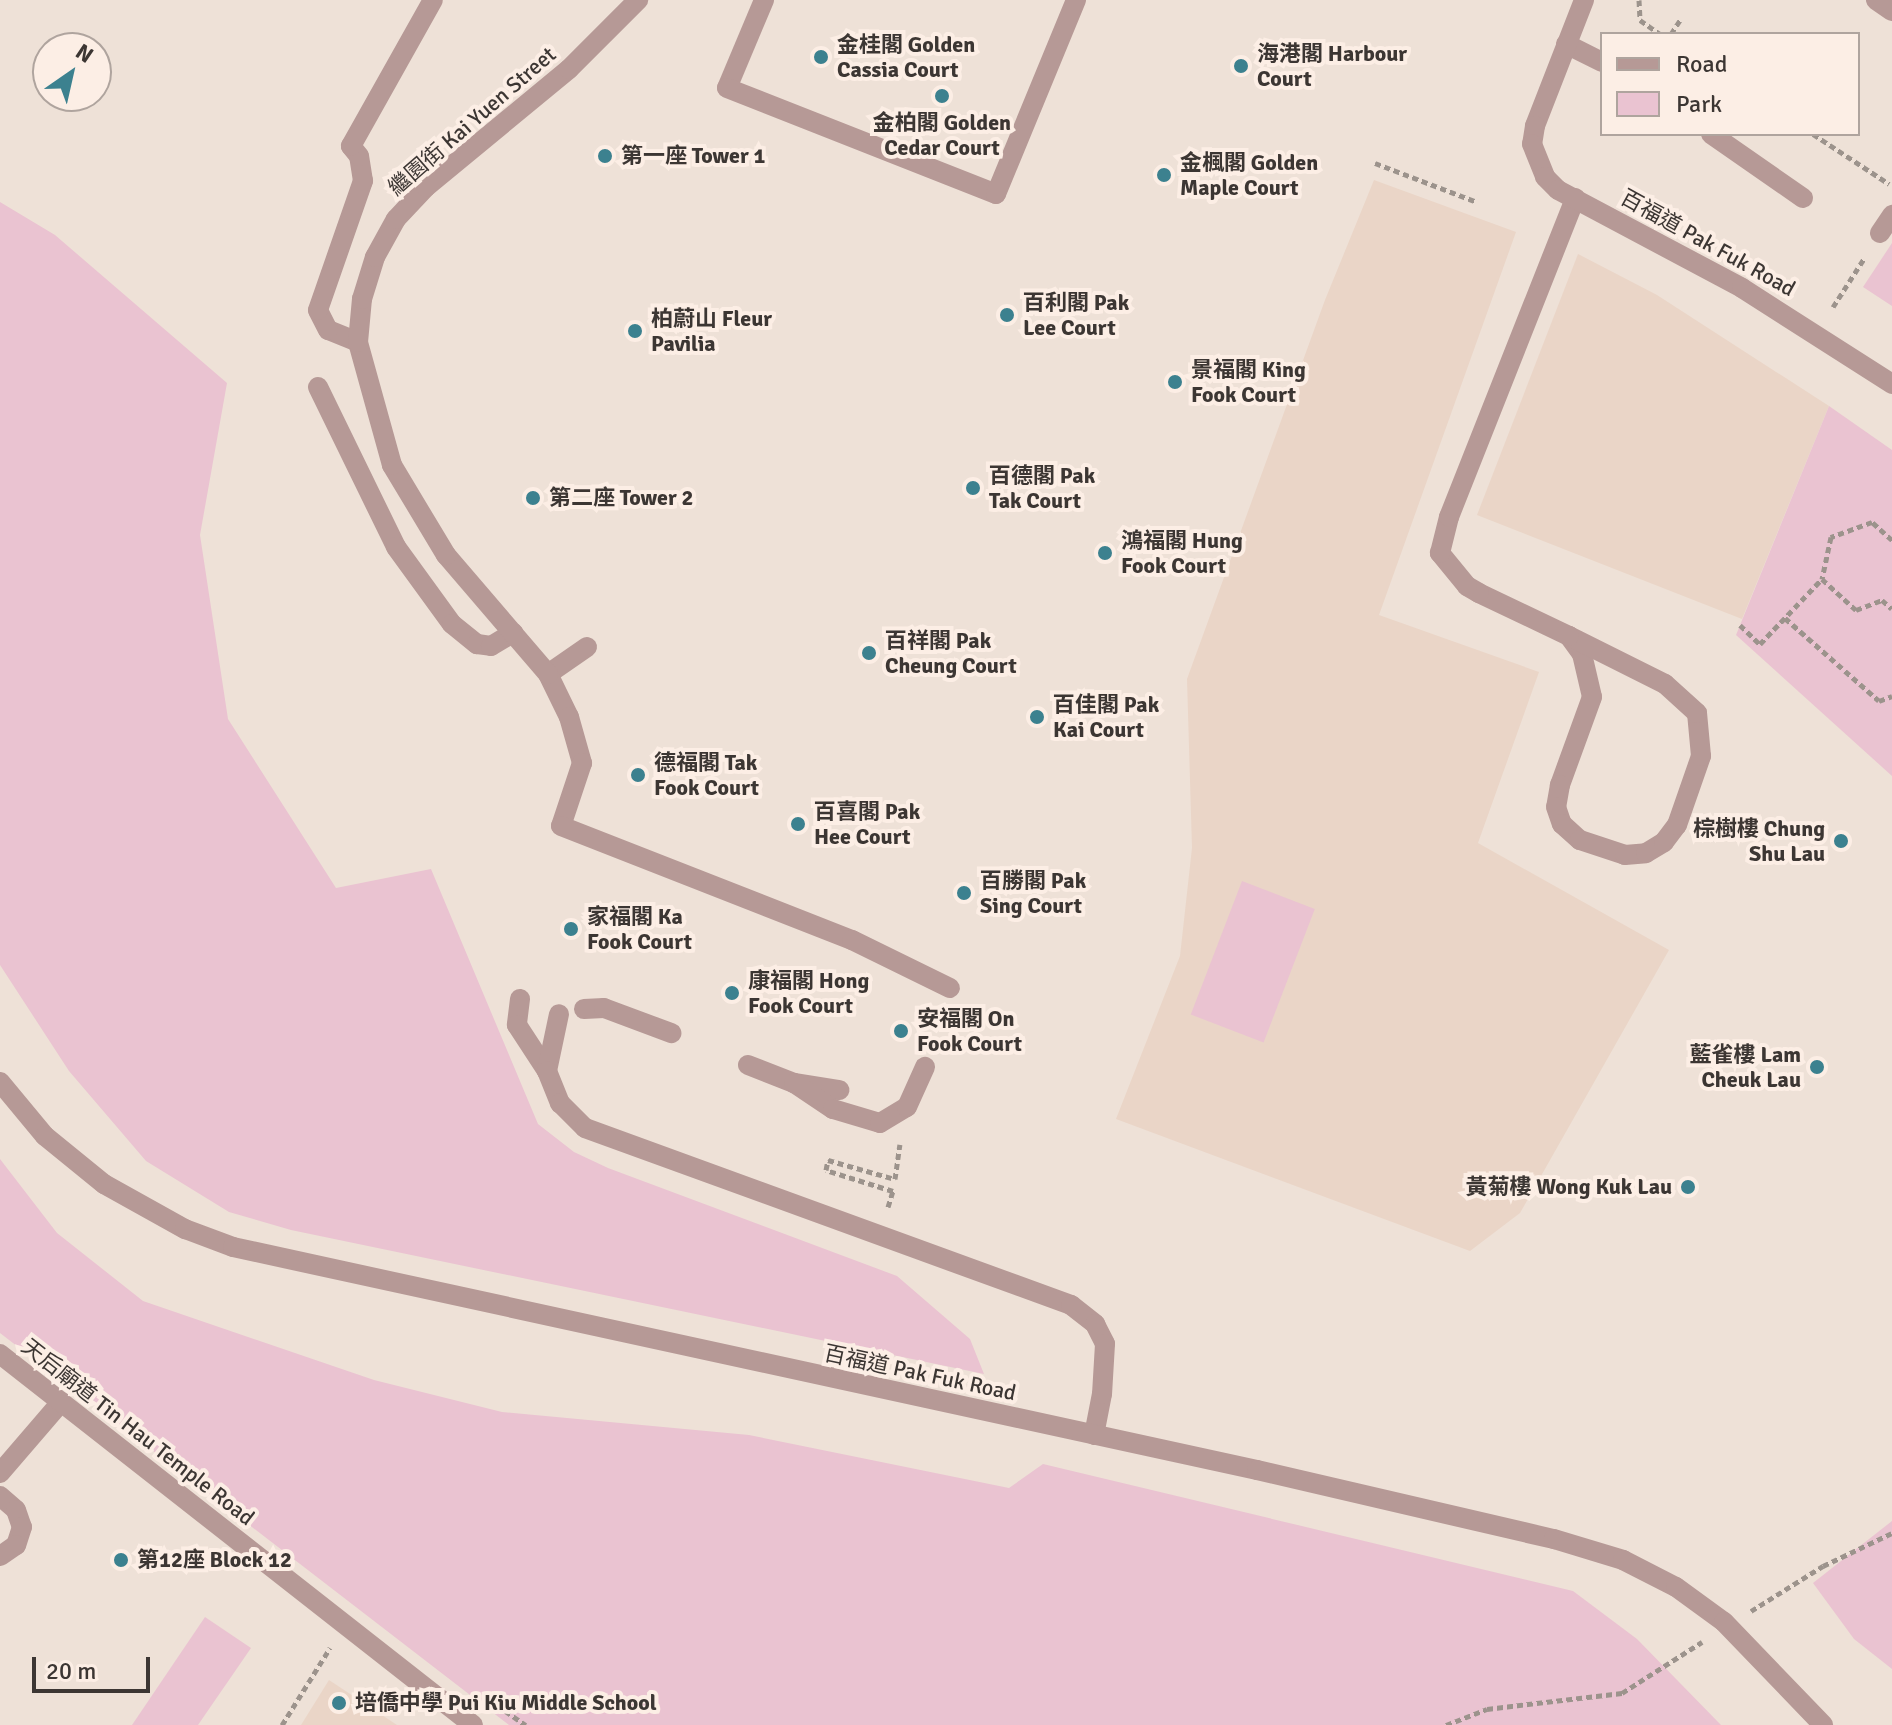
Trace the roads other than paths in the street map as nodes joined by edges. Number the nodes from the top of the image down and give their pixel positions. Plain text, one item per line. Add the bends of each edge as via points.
1 (433, 0) edge
2 (638, 0) edge
3 (764, 0) edge
4 (1076, 0) edge
5 (1584, 0) edge
6 (1876, 0) edge
7 (1892, 11) edge
8 (1566, 44) junction
9 (1600, 61) edge
10 (1714, 136) edge
11 (1575, 198) junction
12 (1803, 198) dead end
13 (1892, 215) edge
14 (1880, 233) road end
15 (358, 342) junction
16 (1892, 384) edge
17 (318, 387) dead end
18 (513, 633) junction
19 (1569, 636) junction
20 (587, 647) dead end
21 (548, 674) junction
22 (852, 940) junction
23 (890, 968) dead end
24 (950, 988) dead end
25 (520, 999) dead end
26 (593, 1003) dead end
27 (559, 1014) dead end
28 (671, 1033) dead end
29 (748, 1065) dead end
30 (925, 1067) dead end
31 (547, 1071) junction
32 (0, 1082) edge
33 (794, 1083) junction
34 (839, 1090) dead end
35 (0, 1354) edge
36 (61, 1402) junction
37 (1094, 1435) junction
38 (0, 1473) edge
39 (0, 1496) edge
40 (0, 1556) edge
41 (473, 1725) edge
42 (1823, 1725) edge

1 - 15 street, 繼園街 Kai Yuen Street via 351,146 359,156 363,181 319,298 328,330
2 - 15 street, 繼園街 Kai Yuen Street via 579,60 426,187 396,219 375,257 362,299
3 - 4 street via 727,88 996,194
5 - 8 street
6 - 7 street
8 - 9 street
8 - 11 street, 百福道 Pak Fuk Road via 1532,144 1545,177
10 - 12 street
11 - 16 street, 百福道 Pak Fuk Road via 1742,288
11 - 19 street via 1449,517 1440,553 1467,586
13 - 14 street
15 - 18 street, 繼園街 Kai Yuen Street via 371,403 408,496 446,555
17 - 18 street via 396,547 452,624 477,644 491,646
18 - 21 street, 繼園街 Kai Yuen Street
19 - 19 street via 1665,684 1697,713 1701,756 1677,825 1646,853 1625,855 1580,840 1562,824 1556,807 1560,785 1592,697 1582,654
20 - 21 street
21 - 22 street, 繼園街 Kai Yuen Street via 569,717 582,763 561,826
22 - 23 street
22 - 24 street
25 - 31 street via 517,1025
26 - 28 street
27 - 31 street
29 - 33 street
30 - 33 street via 900,1114 867,1122 833,1109
31 - 37 street, bridge via 560,1103 585,1128 1050,1295 1080,1312 1095,1324 1105,1344
32 - 37 street, 百福道 Pak Fuk Road via 45,1136 104,1184 233,1247
33 - 34 street
35 - 36 street, 天后廟道 Tin Hau Temple Road
36 - 38 street
36 - 41 street, 天后廟道 Tin Hau Temple Road
37 - 42 street, 百福道 Pak Fuk Road, bridge via 1554,1539 1623,1560 1676,1587 1724,1622
39 - 40 street via 16,1510 22,1527 16,1545

